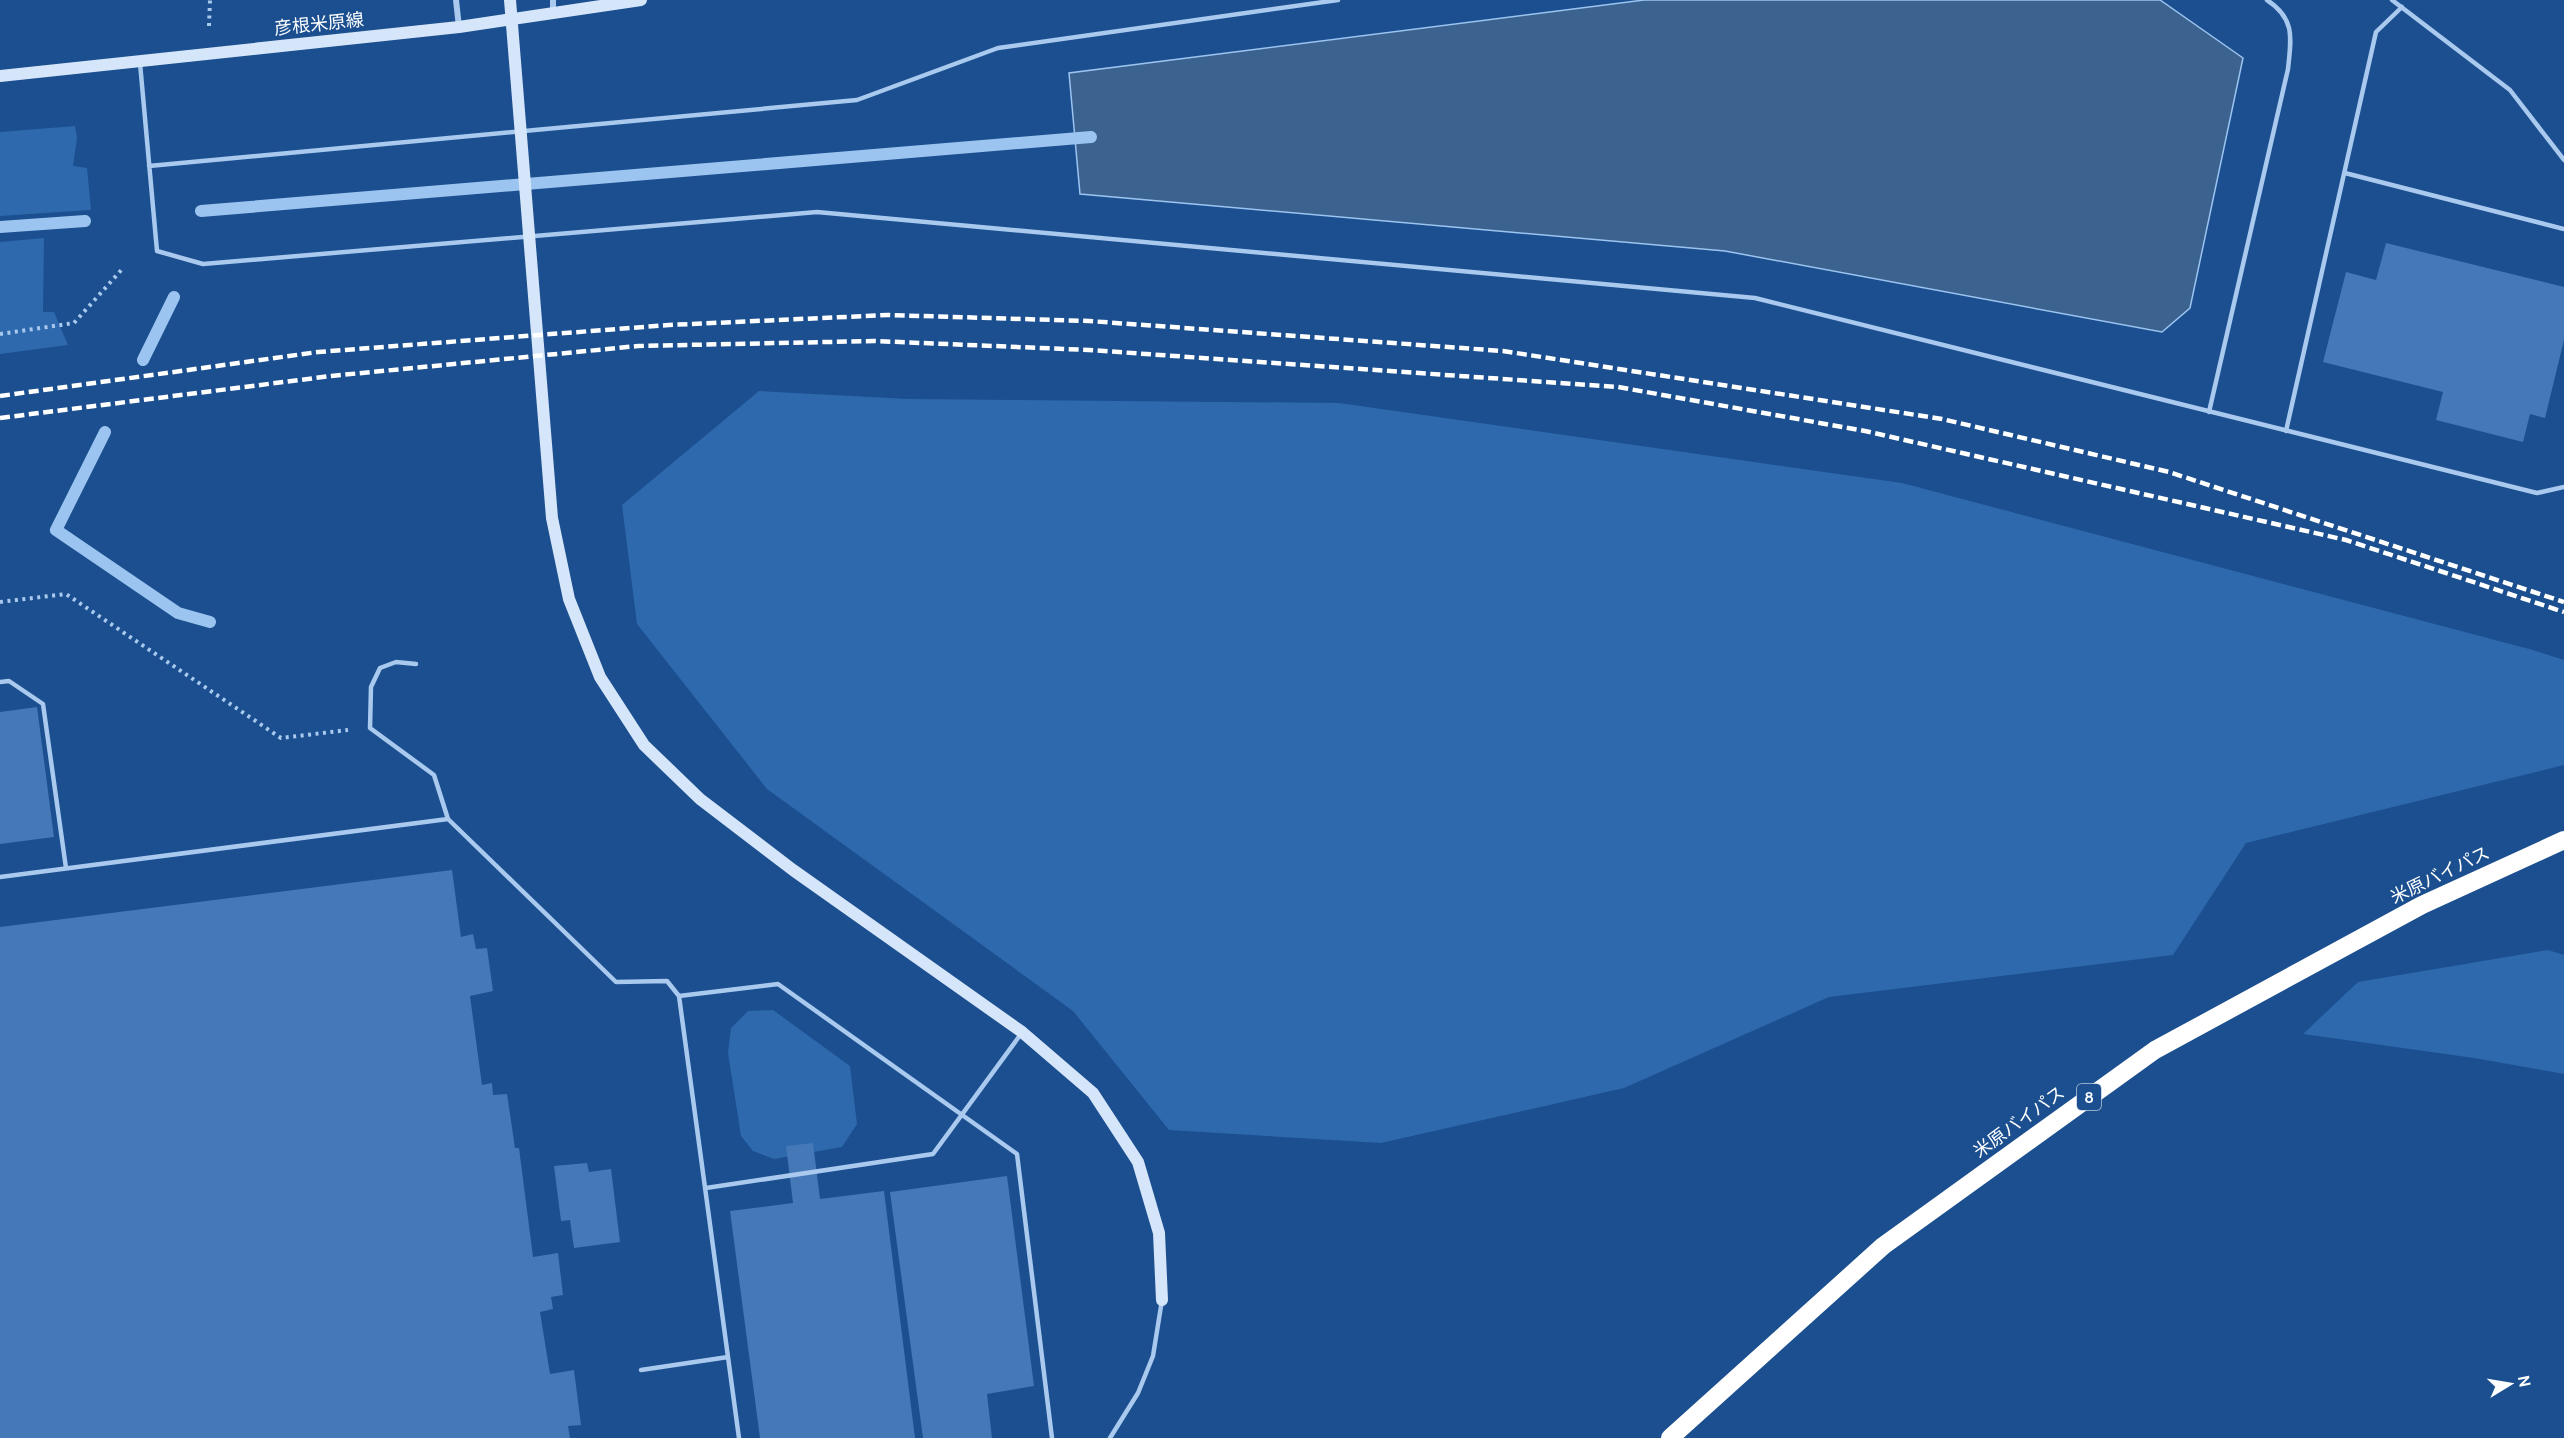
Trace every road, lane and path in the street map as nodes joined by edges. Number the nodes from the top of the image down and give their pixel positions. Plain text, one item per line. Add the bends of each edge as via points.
1 (456, 0) edge
2 (510, 0) edge
3 (641, 0) edge
4 (1338, 0) edge
5 (2267, 0) edge
6 (2392, 0) edge
7 (553, 6) edge
8 (2402, 7) junction
9 (459, 27) junction
10 (140, 61) junction
11 (0, 76) edge
12 (2564, 160) edge
13 (149, 166) junction
14 (2344, 173) junction
15 (2564, 229) edge
16 (124, 267) dead end
17 (0, 334) edge
18 (2209, 412) junction
19 (2286, 431) junction
20 (2564, 487) edge
21 (0, 602) edge
22 (416, 664) dead end
23 (0, 682) edge
24 (370, 728) junction
25 (448, 819) junction
26 (2564, 840) edge
27 (66, 868) junction
28 (0, 876) edge
29 (679, 996) junction
30 (1022, 1032) junction
31 (961, 1115) junction
32 (706, 1188) junction
33 (1162, 1300) joint
34 (729, 1357) junction
35 (641, 1370) dead end
36 (739, 1438) edge
37 (1052, 1438) edge
38 (1110, 1438) edge
39 (1670, 1438) edge

1 - 9 street
2 - 30 street via 552,518 569,599 600,677 644,745 700,799
3 - 7 street, 彦根米原線
4 - 13 lane via 998,48 856,100
5 - 18 lane via 2282,9 2291,32 2288,69
6 - 8 lane
7 - 9 street, 彦根米原線
8 - 12 lane via 2510,90
8 - 14 lane via 2376,32
9 - 10 street, 彦根米原線
10 - 11 street, 彦根米原線
10 - 13 lane
13 - 18 lane via 157,251 203,264 817,212 1755,298
14 - 15 lane
14 - 19 lane
16 - 17 path via 74,323
18 - 19 lane
19 - 20 lane via 2537,493
21 - 24 path via 66,594 281,738
22 - 24 lane via 396,662 380,668 371,687
23 - 27 lane via 9,681 44,704
24 - 25 lane via 434,775
25 - 27 lane
25 - 29 lane via 616,982 667,981
26 - 39 highway, 米原バイパス / 8 via 2422,905 2155,1050 1883,1246
27 - 28 lane
29 - 31 lane via 778,984
29 - 32 lane
30 - 31 lane
30 - 33 street via 1093,1093 1137,1162 1159,1233
31 - 32 lane via 933,1154
31 - 37 lane via 1017,1154
32 - 34 lane
33 - 38 lane via 1153,1356 1138,1393
34 - 35 lane
34 - 36 lane

